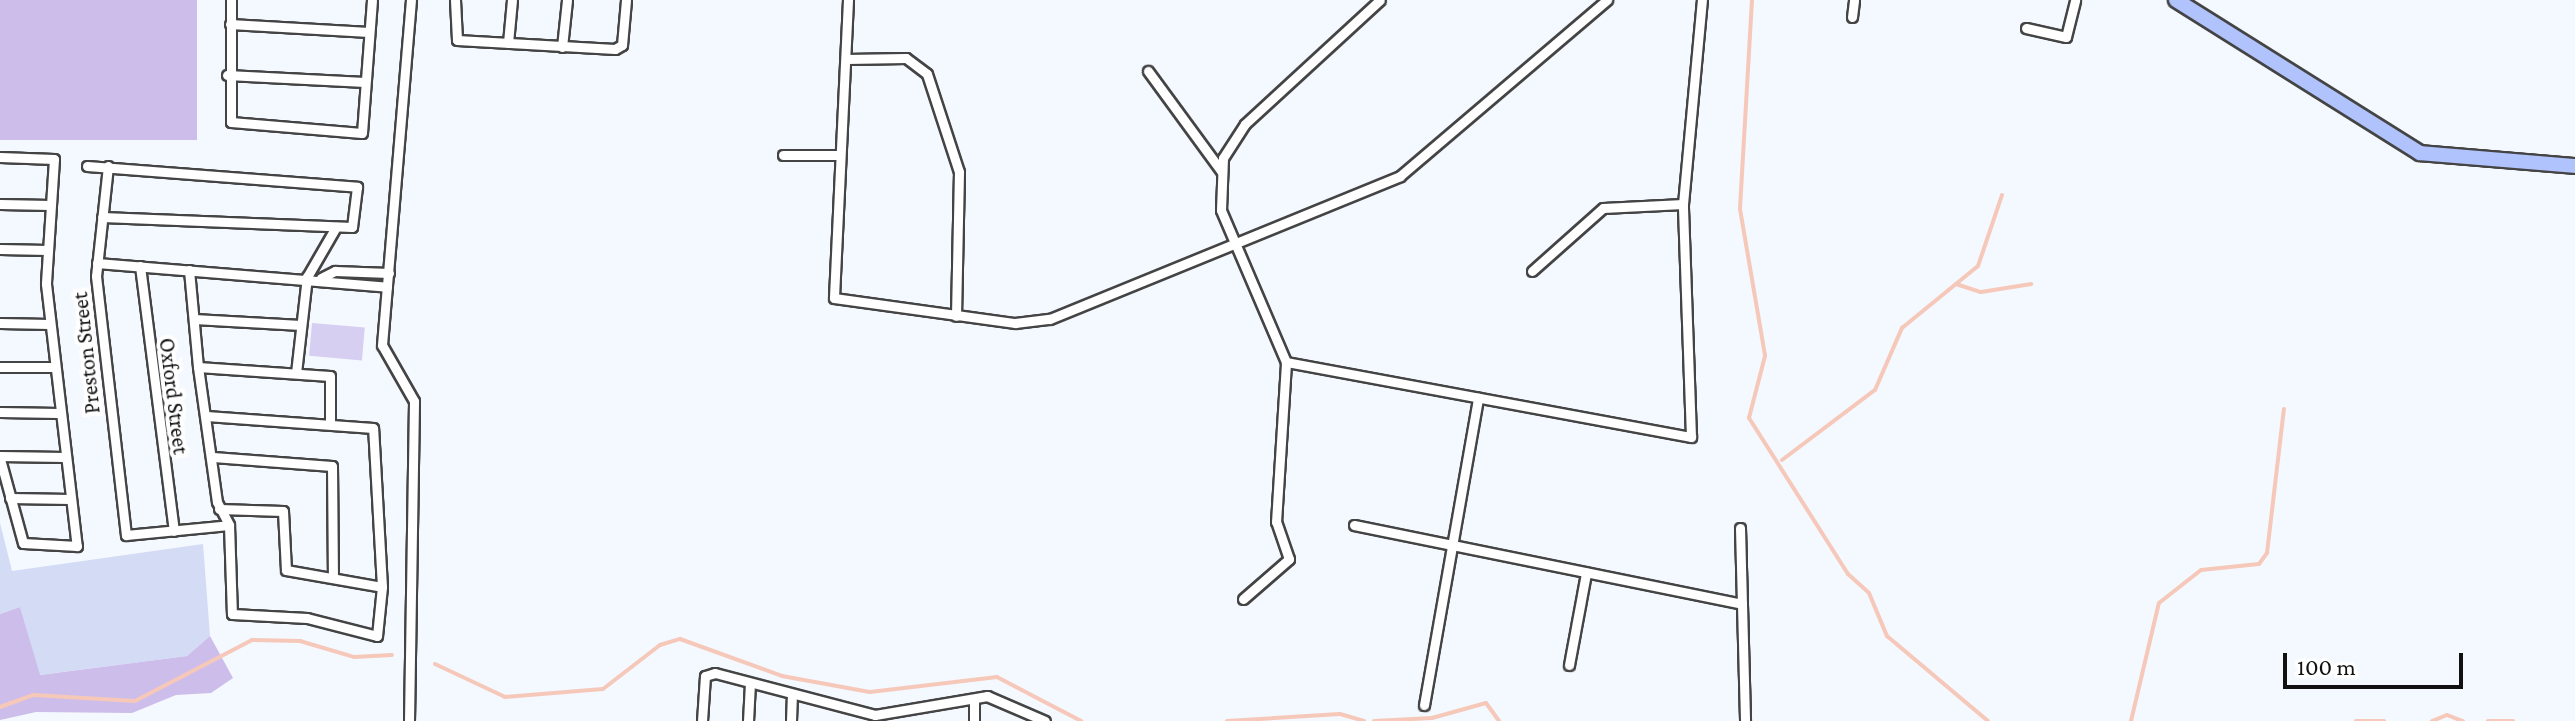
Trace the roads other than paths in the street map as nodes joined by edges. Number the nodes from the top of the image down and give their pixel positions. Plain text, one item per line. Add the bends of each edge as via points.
1 (231, 0) edge
2 (372, 0) edge
3 (411, 0) edge
4 (455, 0) edge
5 (512, 0) edge
6 (567, 0) edge
7 (626, 0) edge
8 (848, 0) edge
9 (1380, 0) edge
10 (1607, 0) edge
11 (1702, 0) edge
12 (1854, 0) edge
13 (2075, 0) edge
14 (2176, 0) edge
15 (1852, 17) dead end
16 (230, 24) junction
17 (2026, 28) dead end
18 (369, 32) junction
19 (508, 43) junction
20 (562, 47) junction
21 (846, 59) junction
22 (1148, 71) dead end
23 (227, 75) junction
24 (365, 82) junction
25 (783, 155) dead end
26 (840, 155) junction
27 (0, 157) edge
28 (87, 166) dead end
29 (108, 166) junction
30 (2575, 166) edge
31 (1222, 172) junction
32 (0, 204) edge
33 (1683, 204) junction
34 (50, 205) junction
35 (102, 217) junction
36 (336, 227) junction
37 (1235, 247) junction
38 (0, 249) edge
39 (47, 250) junction
40 (97, 263) junction
41 (140, 266) junction
42 (189, 270) junction
43 (1532, 271) dead end
44 (389, 273) junction
45 (307, 277) junction
46 (321, 278) junction
47 (387, 287) junction
48 (956, 316) junction
49 (194, 319) junction
50 (0, 323) edge
51 (49, 324) junction
52 (301, 325) junction
53 (1286, 362) junction
54 (0, 367) edge
55 (53, 367) junction
56 (198, 367) junction
57 (296, 373) junction
58 (1478, 398) junction
59 (0, 412) edge
60 (58, 413) junction
61 (206, 416) junction
62 (330, 422) junction
63 (0, 457) edge
64 (64, 457) junction
65 (213, 457) junction
66 (10, 498) junction
67 (70, 499) junction
68 (219, 509) junction
69 (229, 525) junction
70 (1354, 525) dead end
71 (1740, 528) dead end
72 (174, 531) junction
73 (1453, 544) junction
74 (1586, 573) junction
75 (333, 575) junction
76 (382, 587) junction
77 (1243, 599) dead end
78 (1742, 604) junction
79 (1569, 665) dead end
80 (750, 684) junction
81 (792, 698) junction
82 (974, 700) junction
83 (1424, 705) dead end
84 (836, 707) junction
85 (1022, 707) junction
86 (928, 708) junction
87 (882, 718) edge
88 (409, 721) edge
89 (702, 721) edge
90 (748, 721) edge
91 (791, 721) edge
92 (836, 721) edge
93 (927, 721) edge
94 (974, 721) edge
95 (1021, 721) edge
96 (1045, 721) edge
97 (1745, 721) edge

1 - 16 street
2 - 18 street
3 - 44 street
4 - 19 street via 454,39
5 - 19 street
6 - 20 street
7 - 20 street via 621,48
8 - 21 street
9 - 31 street via 1245,124
10 - 37 street via 1437,152 1400,176
11 - 33 street
12 - 15 street
13 - 17 street via 2066,37
14 - 30 street via 2420,153
16 - 18 street
16 - 23 street
18 - 24 street
19 - 20 street
21 - 26 street
21 - 48 street via 906,58 927,74 959,172
22 - 31 street
23 - 24 street
23 - 24 street via 226,108 235,124 362,133
25 - 26 street
26 - 48 street via 834,298
27 - 34 street via 54,159
28 - 29 street
29 - 35 street, Preston Street
29 - 36 street via 354,182 356,221
31 - 37 street via 1221,210
32 - 34 street
33 - 43 street via 1603,208
33 - 58 street via 1691,437
34 - 39 street
35 - 36 street
35 - 40 street, Preston Street
36 - 45 street
37 - 48 street via 1050,319
37 - 53 street
38 - 39 street
39 - 51 street
40 - 41 street
40 - 72 street, Preston Street via 126,535
41 - 42 street
41 - 72 street, Oxford Street
42 - 45 street
42 - 49 street
44 - 46 street via 335,271
44 - 47 street
45 - 46 street
45 - 52 street
46 - 47 street
47 - 88 street via 383,354 414,401
49 - 52 street
49 - 56 street
50 - 51 street
51 - 55 street
52 - 57 street
53 - 58 street
53 - 77 street via 1276,522 1289,559
54 - 55 street
55 - 60 street
56 - 57 street
56 - 61 street
57 - 62 street via 334,378
58 - 73 street
59 - 60 street
60 - 64 street
61 - 62 street
61 - 65 street
62 - 76 street via 375,432
63 - 64 street
63 - 66 street
64 - 67 street
65 - 68 street
65 - 75 street via 332,466
66 - 67 street
66 - 67 street via 23,543 77,546
68 - 69 street
68 - 75 street via 283,511 286,570
69 - 72 street
69 - 76 street via 232,614 307,618 374,638
70 - 73 street
71 - 78 street
73 - 74 street
73 - 83 street
74 - 78 street
74 - 79 street
75 - 76 street
78 - 97 street
80 - 81 street
80 - 89 street via 705,676
80 - 90 street
81 - 84 street
81 - 91 street
82 - 85 street
82 - 86 street
82 - 94 street
84 - 87 street
84 - 92 street
85 - 95 street
85 - 96 street
86 - 87 street
86 - 93 street

